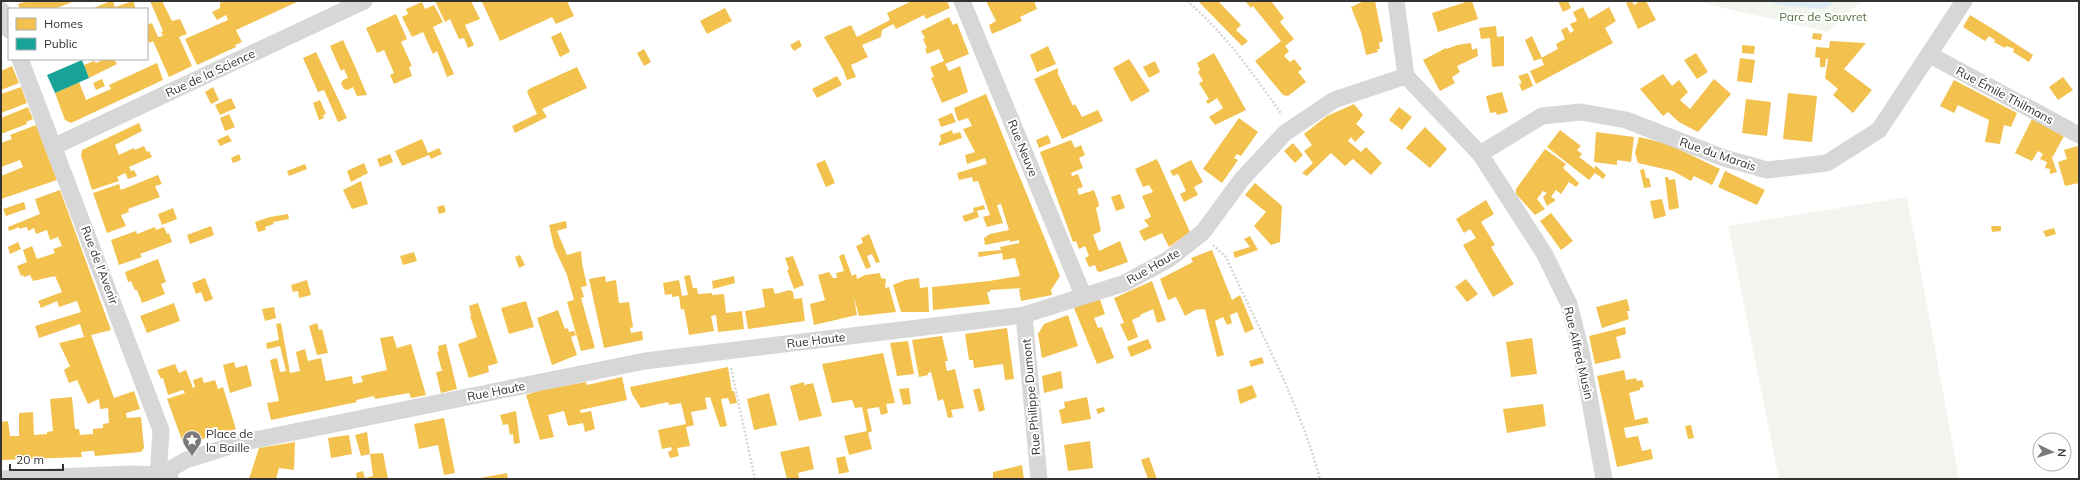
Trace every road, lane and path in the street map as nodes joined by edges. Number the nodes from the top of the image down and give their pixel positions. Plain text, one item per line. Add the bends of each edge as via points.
1 (364, 1) edge
2 (962, 1) edge
3 (1187, 1) edge
4 (1396, 1) edge
5 (1964, 1) edge
6 (1, 10) edge
7 (8, 28) edge
8 (1930, 55) junction
9 (20, 60) edge
10 (1406, 76) junction
11 (1291, 129) junction
12 (2079, 135) edge
13 (55, 146) junction
14 (1480, 154) junction
15 (1199, 236) junction
16 (1083, 295) junction
17 (1024, 315) junction
18 (727, 352) junction
19 (163, 478) edge
20 (1, 479) edge
21 (754, 479) edge
22 (1039, 479) edge
23 (1320, 479) edge
24 (1604, 479) edge

1 - 13 street, Rue de la Science
2 - 16 street, Rue Neuve
3 - 11 path via 1203,14 1232,48
4 - 10 street
5 - 8 street, Rue du Marais
6 - 7 street
8 - 12 street, Rue Émile Thilmans
8 - 14 street, Rue du Marais via 1879,130 1827,163 1767,170 1724,158 1626,120 1581,112 1542,116
9 - 13 street, Rue de l'Avenir
10 - 11 street, Rue Haute via 1334,100
10 - 14 street, Rue Alfred Musin
11 - 15 street, Rue Haute via 1242,179
13 - 19 street, Rue de l'Avenir via 162,430
14 - 24 street, Rue Alfred Musin via 1544,253 1569,304 1581,351
15 - 16 street, Rue Haute via 1170,259 1126,283
15 - 23 path via 1226,257 1295,404 1312,448
16 - 17 street, Rue Haute
17 - 18 street, Rue Haute
17 - 22 street, Rue Philippe Dumont
18 - 19 street, Rue Haute via 645,361 240,443 186,460
18 - 21 path
19 - 20 street via 132,474

